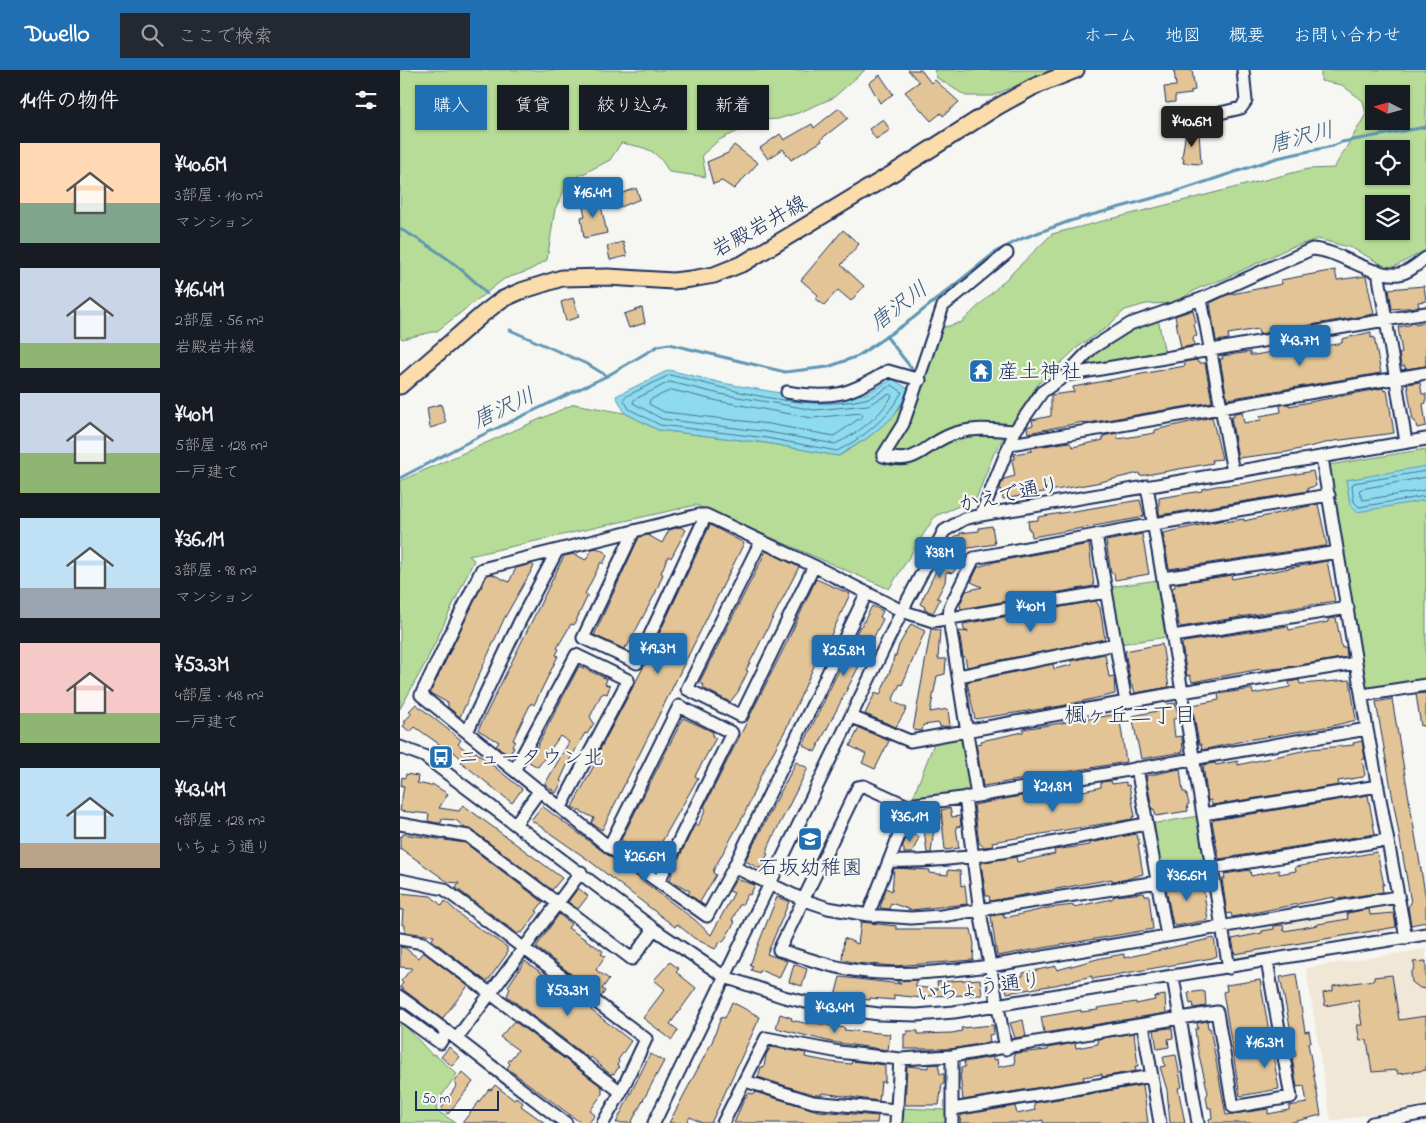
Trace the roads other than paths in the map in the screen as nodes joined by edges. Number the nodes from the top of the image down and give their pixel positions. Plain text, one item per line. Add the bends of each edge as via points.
1 (1076, 70) edge
2 (1243, 70) edge
3 (1174, 124) dead end
4 (1006, 253) dead end
5 (1426, 258) edge
6 (1378, 271) junction
7 (1200, 298) junction
8 (1426, 313) edge
9 (1386, 320) junction
10 (1210, 350) junction
11 (1426, 373) edge
12 (1066, 375) junction
13 (1395, 378) junction
14 (920, 380) junction
15 (400, 386) edge
16 (787, 392) dead end
17 (1221, 408) junction
18 (1015, 432) junction
19 (1426, 439) edge
20 (1406, 442) junction
21 (1010, 444) junction
22 (1322, 458) junction
23 (1233, 472) junction
24 (1146, 486) junction
25 (1329, 495) junction
26 (706, 515) junction
27 (981, 515) junction
28 (1154, 524) junction
29 (634, 531) junction
30 (1096, 535) junction
31 (761, 541) junction
32 (557, 551) junction
33 (1338, 552) junction
34 (814, 566) junction
35 (1163, 578) junction
36 (867, 592) junction
37 (1106, 592) junction
38 (1348, 608) junction
39 (902, 611) junction
40 (949, 619) junction
41 (1173, 636) junction
42 (1116, 644) junction
43 (1356, 663) junction
44 (958, 676) junction
45 (1426, 685) edge
46 (1182, 692) junction
47 (1363, 695) junction
48 (1126, 702) junction
49 (852, 717) junction
50 (1367, 729) junction
51 (468, 730) junction
52 (968, 730) junction
53 (400, 747) edge
54 (1193, 758) junction
55 (1136, 768) junction
56 (515, 769) junction
57 (1378, 786) junction
58 (540, 790) junction
59 (977, 796) junction
60 (964, 797) junction
61 (561, 807) junction
62 (910, 807) junction
63 (1203, 814) junction
64 (516, 823) junction
65 (400, 824) edge
66 (1146, 824) junction
67 (1387, 840) junction
68 (609, 847) junction
69 (971, 856) junction
70 (890, 861) junction
71 (734, 867) junction
72 (1212, 868) junction
73 (582, 872) junction
74 (400, 880) edge
75 (659, 881) junction
76 (1157, 882) junction
77 (769, 885) junction
78 (1397, 897) junction
79 (804, 900) junction
80 (559, 904) junction
81 (980, 912) junction
82 (868, 915) junction
83 (1222, 926) junction
84 (654, 929) junction
85 (1426, 934) edge
86 (1166, 936) junction
87 (1406, 938) junction
88 (400, 939) edge
89 (525, 949) junction
90 (1267, 962) junction
91 (990, 966) junction
92 (1229, 968) junction
93 (725, 977) junction
94 (1173, 977) junction
95 (490, 994) junction
96 (400, 997) edge
97 (997, 1007) junction
98 (400, 1014) edge
99 (1179, 1019) junction
100 (1143, 1025) junction
101 (447, 1030) junction
102 (457, 1038) junction
103 (1006, 1049) junction
104 (952, 1056) junction
105 (900, 1059) junction
106 (1152, 1076) junction
107 (745, 1081) junction
108 (620, 1092) junction
109 (953, 1109) junction
110 (896, 1110) junction
111 (1426, 1113) edge
112 (566, 1123) edge
113 (602, 1123) edge
114 (654, 1123) edge
115 (723, 1123) edge
116 (896, 1123) edge
117 (952, 1123) edge
118 (1160, 1123) edge
119 (1198, 1123) edge
120 (1372, 1123) edge

1 - 15 main road, 岩殿岩井線 via 1033,87 997,107 890,176 744,263 714,275 691,279 562,278 501,300
2 - 3 street via 1246,101 1241,108
4 - 14 street via 943,306
5 - 6 street via 1399,274
6 - 7 street via 1327,250 1312,249
6 - 9 street
7 - 10 street
7 - 12 street via 1130,324 1092,348
8 - 9 street
9 - 10 street
9 - 13 street
10 - 12 street
10 - 17 street
11 - 13 street
12 - 18 street via 1042,392
13 - 17 street
13 - 20 street
14 - 16 street via 888,371 866,385 839,395
14 - 18 street via 903,424 883,456 899,461 908,459 948,435 966,430
17 - 21 street
17 - 23 street
18 - 21 street
19 - 20 street, かえで通り
20 - 22 street, かえで通り
21 - 27 street
22 - 23 street, かえで通り
22 - 25 street
23 - 24 street, かえで通り
24 - 27 street, かえで通り
24 - 28 street
25 - 28 street
25 - 33 street
26 - 29 street
26 - 29 street via 637,663 583,638
26 - 31 street
27 - 39 street, かえで通り via 964,519 944,531
28 - 30 street
28 - 35 street
29 - 32 street
30 - 37 street
30 - 40 street via 974,558 950,607
31 - 34 street
31 - 34 street via 687,689 741,716
32 - 51 street
32 - 51 street via 482,569 422,695
33 - 35 street
33 - 38 street
34 - 36 street
35 - 41 street
36 - 39 street
36 - 71 street
37 - 40 street
37 - 42 street
38 - 41 street
38 - 43 street
39 - 40 street via 933,621
39 - 49 street, かえで通り
40 - 44 street
41 - 46 street
42 - 44 street
42 - 48 street
43 - 46 street
43 - 47 street
44 - 52 street
45 - 47 street
46 - 48 street
46 - 54 street
47 - 50 street
48 - 52 street
49 - 52 street via 910,741
49 - 77 street, かえで通り
50 - 54 street
50 - 57 street
51 - 56 street
52 - 59 street
53 - 64 street, いちょう通り via 424,756
54 - 55 street
54 - 63 street
55 - 59 street
55 - 66 street
56 - 58 street
56 - 61 street via 576,655 628,680
57 - 63 street
57 - 67 street
58 - 61 street
58 - 64 street
59 - 60 street
60 - 62 street
60 - 69 street
61 - 68 street
62 - 70 street
62 - 79 street via 864,786 858,787
63 - 72 street
64 - 73 street, いちょう通り
65 - 80 street via 468,836
66 - 69 street
66 - 76 street
67 - 72 street
67 - 78 street
68 - 75 street
68 - 75 street via 679,706 732,733
69 - 70 street
69 - 81 street
70 - 82 street
71 - 75 street via 707,916
71 - 77 street
72 - 83 street
73 - 80 street
73 - 84 street, いちょう通り
74 - 89 street via 444,889
76 - 81 street
76 - 86 street
77 - 79 street
77 - 93 street, かえで通り
78 - 83 street
78 - 87 street
79 - 82 street
79 - 91 street via 779,950 835,967 879,974
80 - 84 street via 632,959
80 - 89 street
81 - 82 street via 912,918
81 - 91 street
83 - 86 street
83 - 92 street
84 - 93 street, いちょう通り
85 - 87 street, いちょう通り
86 - 91 street
87 - 90 street, いちょう通り
88 - 95 street via 423,943
89 - 95 street
89 - 108 street via 646,1039
90 - 92 street, いちょう通り
90 - 99 street via 1291,1097 1233,1107 1217,1012
91 - 97 street
92 - 94 street, いちょう通り
93 - 97 street, いちょう通り via 784,997 830,1008 879,1014 917,1015
93 - 114 street, かえで通り
94 - 97 street, いちょう通り
94 - 99 street
95 - 102 street
95 - 108 street
96 - 101 street
97 - 103 street
98 - 101 street via 440,1043
99 - 100 street
99 - 119 street
100 - 103 street
100 - 106 street
101 - 102 street
102 - 112 street
103 - 104 street
104 - 105 street
104 - 109 street
105 - 107 street via 839,1052 766,1038
105 - 110 street
106 - 109 street
106 - 118 street
107 - 110 street via 813,1102
107 - 115 street
108 - 113 street
109 - 117 street
110 - 116 street
111 - 120 street

